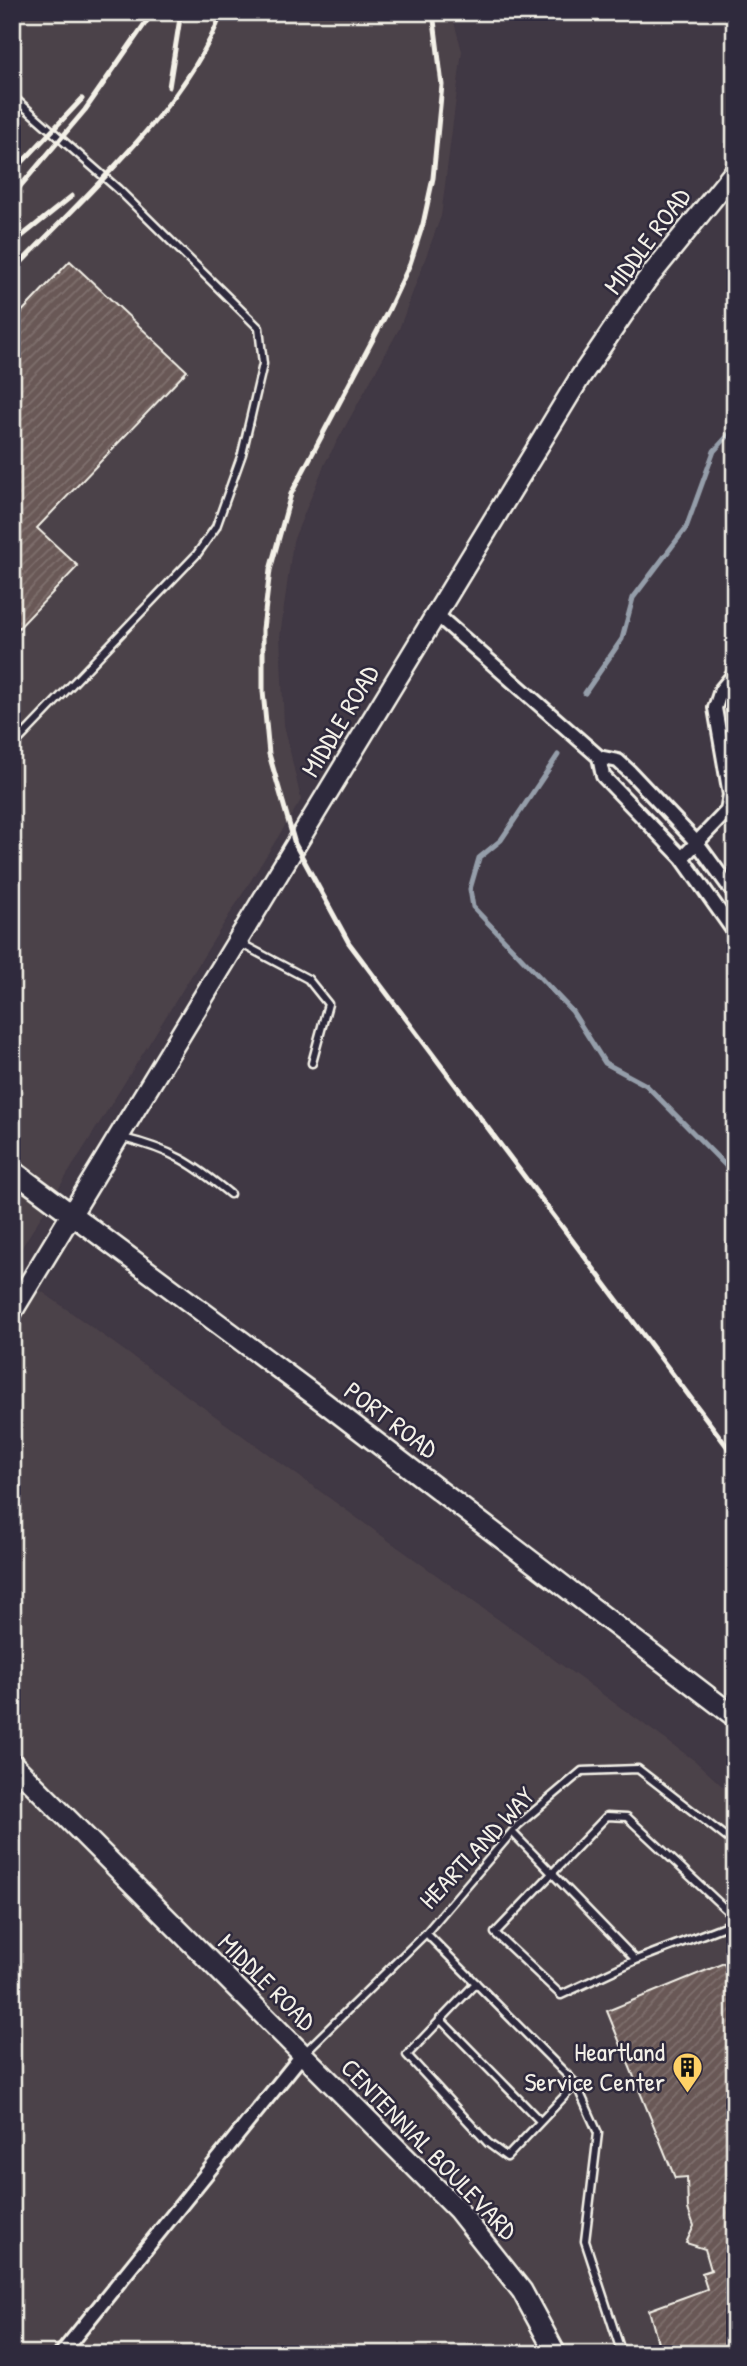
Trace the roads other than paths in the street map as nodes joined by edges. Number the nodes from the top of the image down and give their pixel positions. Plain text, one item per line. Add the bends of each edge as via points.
1 (12, 96) edge
2 (735, 172) edge
3 (436, 614) junction
4 (735, 673) edge
5 (12, 747) edge
6 (599, 757) junction
7 (698, 844) junction
8 (682, 858) junction
9 (735, 895) edge
10 (735, 933) edge
11 (237, 941) junction
12 (312, 1063) dead end
13 (117, 1137) junction
14 (12, 1170) edge
15 (230, 1194) dead end
16 (71, 1214) junction
17 (12, 1312) edge
18 (735, 1717) edge
19 (12, 1763) edge
20 (512, 1832) junction
21 (735, 1844) edge
22 (551, 1871) junction
23 (735, 1920) edge
24 (426, 1933) junction
25 (636, 1960) junction
26 (476, 1983) junction
27 (440, 2019) junction
28 (302, 2055) junction
29 (576, 2084) junction
30 (540, 2121) junction
31 (61, 2354) edge
32 (556, 2354) edge
33 (622, 2354) edge

1 - 5 lane via 118,189 259,328 263,363 242,454 216,527 197,554
2 - 3 main road, MIDDLE ROAD via 646,281 587,368
3 - 6 street
3 - 11 main road, MIDDLE ROAD
4 - 7 street via 721,690 716,708 730,795 727,811
6 - 7 street via 618,761
6 - 8 street via 603,776
7 - 8 street
7 - 9 street
8 - 10 street
11 - 12 lane via 308,979 328,1004
11 - 13 main road, MIDDLE ROAD
13 - 15 lane via 163,1148
13 - 16 main road, MIDDLE ROAD
14 - 16 main road, PORT ROAD
16 - 17 main road, MIDDLE ROAD
16 - 18 main road, PORT ROAD
19 - 28 main road, MIDDLE ROAD
20 - 21 lane, HEARTLAND WAY via 582,1771 638,1769
20 - 22 lane
20 - 24 lane, HEARTLAND WAY
22 - 23 lane via 607,1816 627,1817
22 - 25 lane
22 - 25 lane via 495,1933 561,1994
23 - 25 lane
24 - 26 lane, HEARTLAND WAY
24 - 28 lane, HEARTLAND WAY
26 - 27 lane
26 - 29 lane, HEARTLAND WAY
27 - 30 lane
27 - 30 lane via 407,2055 488,2143 507,2157
28 - 31 street, MIDDLE ROAD
28 - 32 main road, CENTENNIAL BOULEVARD via 458,2210 522,2291
29 - 30 lane
29 - 33 lane, HEARTLAND WAY via 598,2133 585,2241

